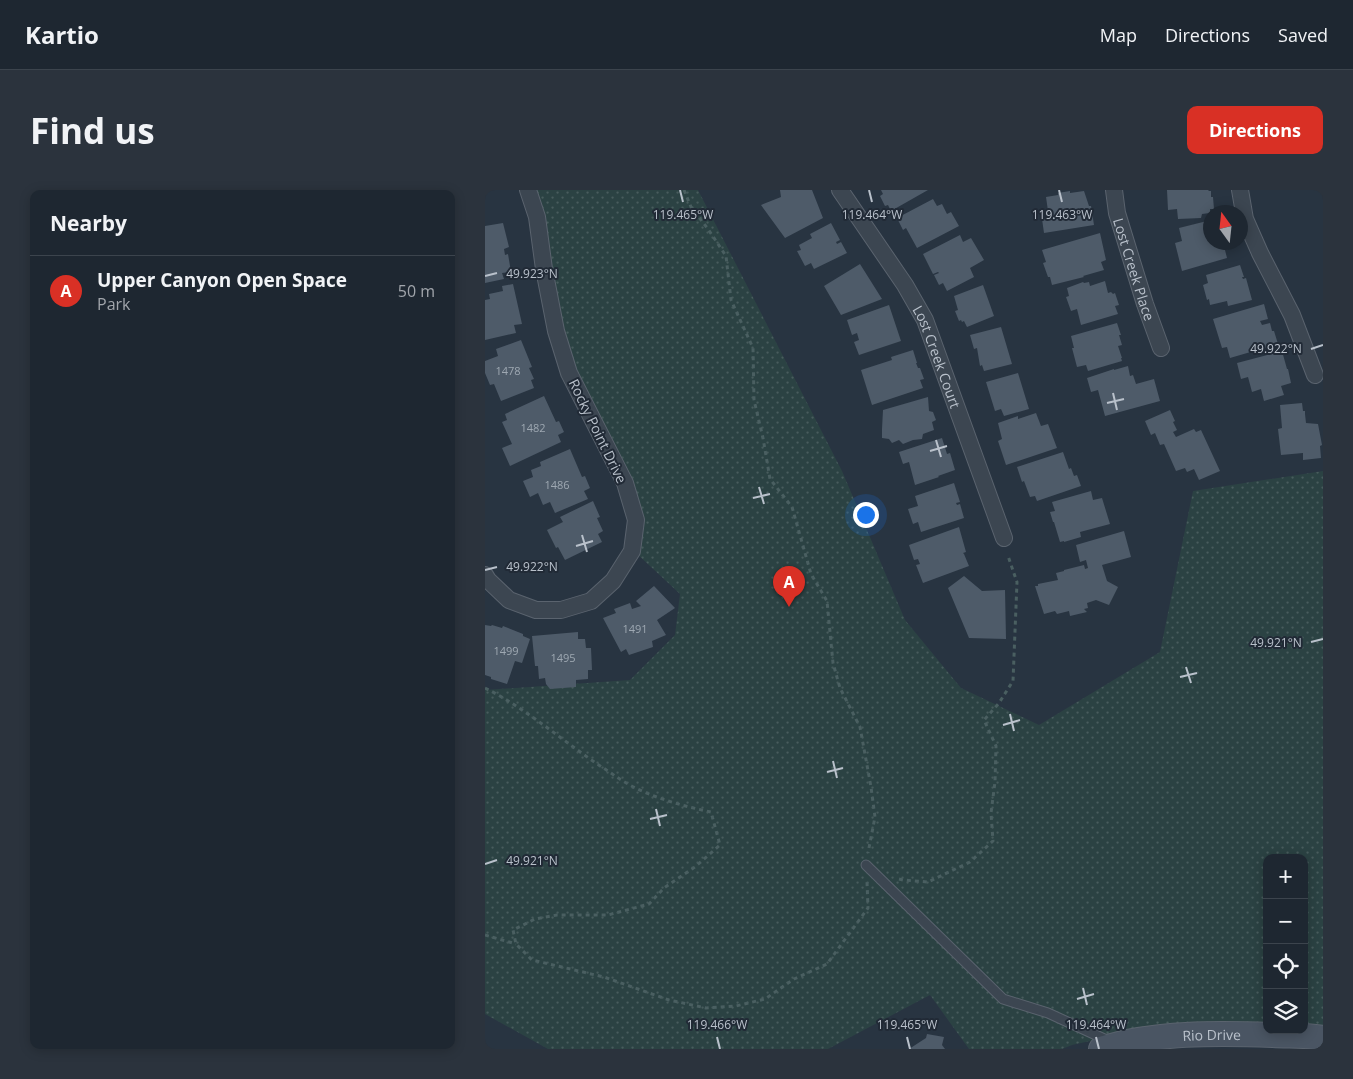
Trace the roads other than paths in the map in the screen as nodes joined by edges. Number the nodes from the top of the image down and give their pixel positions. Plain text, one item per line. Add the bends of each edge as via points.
1 (528, 190) edge
2 (840, 190) edge
3 (1114, 190) edge
4 (1240, 190) edge
5 (1161, 348) dead end
6 (1315, 375) dead end
7 (1004, 538) dead end
8 (485, 575) edge
9 (866, 865) road end
10 (1323, 1038) edge
11 (1109, 1047) edge

1 - 8 street, Rocky Point Drive via 537,217 556,331 569,373 625,483 636,520 632,550 613,580 591,601 561,610 536,610 509,600
2 - 7 street, Lost Creek Court via 925,320
3 - 5 street, Lost Creek Place via 1117,214
4 - 6 street via 1245,218 1292,315
9 - 11 lane via 1003,999 1048,1013
10 - 11 street, Rio Drive via 1237,1034 1165,1037

